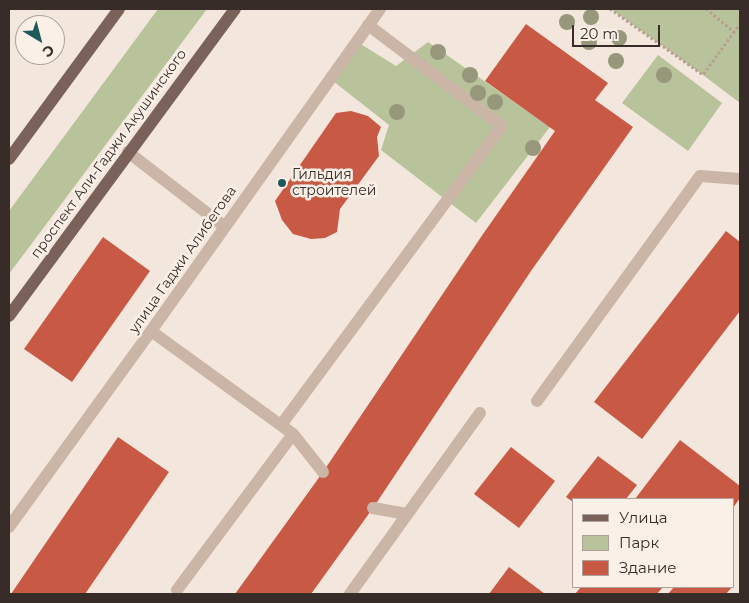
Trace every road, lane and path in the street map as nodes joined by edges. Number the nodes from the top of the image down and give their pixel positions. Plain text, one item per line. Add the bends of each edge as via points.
1 (120, 9) edge
2 (234, 9) edge
3 (380, 9) edge
4 (610, 9) edge
5 (706, 9) edge
6 (740, 24) edge
7 (368, 25) junction
8 (734, 32) junction
9 (128, 152) junction
10 (9, 160) edge
11 (740, 179) edge
12 (225, 227) junction
13 (9, 316) edge
14 (151, 331) junction
15 (536, 401) dead end
16 (480, 413) dead end
17 (282, 425) junction
18 (293, 434) junction
19 (323, 472) dead end
20 (373, 508) dead end
21 (407, 514) junction
22 (9, 526) edge
23 (177, 590) dead end
24 (350, 594) edge

1 - 10 main road
2 - 9 main road, проспект Али-Гаджи Акушинского
3 - 7 street, улица Гаджи Алибегова
4 - 8 path via 703,75
5 - 8 path
6 - 8 path
7 - 12 street, улица Гаджи Алибегова
7 - 17 street via 502,126
9 - 12 street
9 - 13 main road, проспект Али-Гаджи Акушинского
11 - 15 street via 700,176
12 - 14 street, улица Гаджи Алибегова
14 - 17 street
14 - 22 street, улица Гаджи Алибегова
16 - 21 street
17 - 18 street
18 - 19 street
18 - 23 street
20 - 21 street
21 - 24 street

